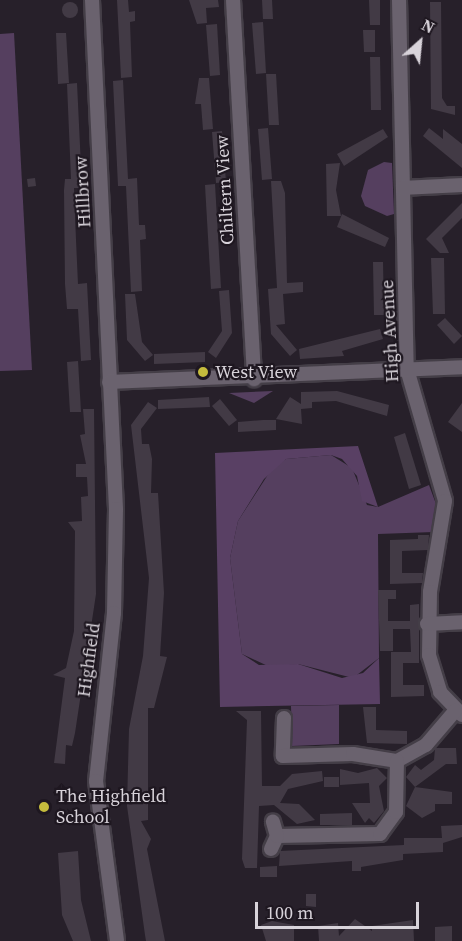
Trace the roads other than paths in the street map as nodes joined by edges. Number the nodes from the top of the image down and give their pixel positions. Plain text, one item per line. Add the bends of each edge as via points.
1 (92, 0) edge
2 (233, 0) edge
3 (399, 0) edge
4 (462, 185) edge
5 (403, 188) junction
6 (462, 367) edge
7 (407, 369) junction
8 (254, 379) junction
9 (110, 382) junction
10 (462, 622) edge
11 (427, 624) junction
12 (458, 713) edge
13 (284, 718) dead end
14 (397, 762) junction
15 (273, 822) dead end
16 (277, 836) junction
17 (271, 849) dead end
18 (117, 941) edge

1 - 9 street, Hillbrow
2 - 8 street, Chiltern View
3 - 5 street, High Avenue
4 - 5 street
5 - 7 street, High Avenue
6 - 7 street
7 - 8 street
7 - 11 street, High Avenue via 445,501
8 - 9 street
9 - 18 street, Highfield via 116,509 114,614 102,686 96,781
10 - 11 street
11 - 12 street, High Avenue via 435,680
12 - 14 street via 426,745
13 - 14 street via 283,756 353,754
14 - 16 street via 396,812 380,834
15 - 16 street
16 - 17 street

